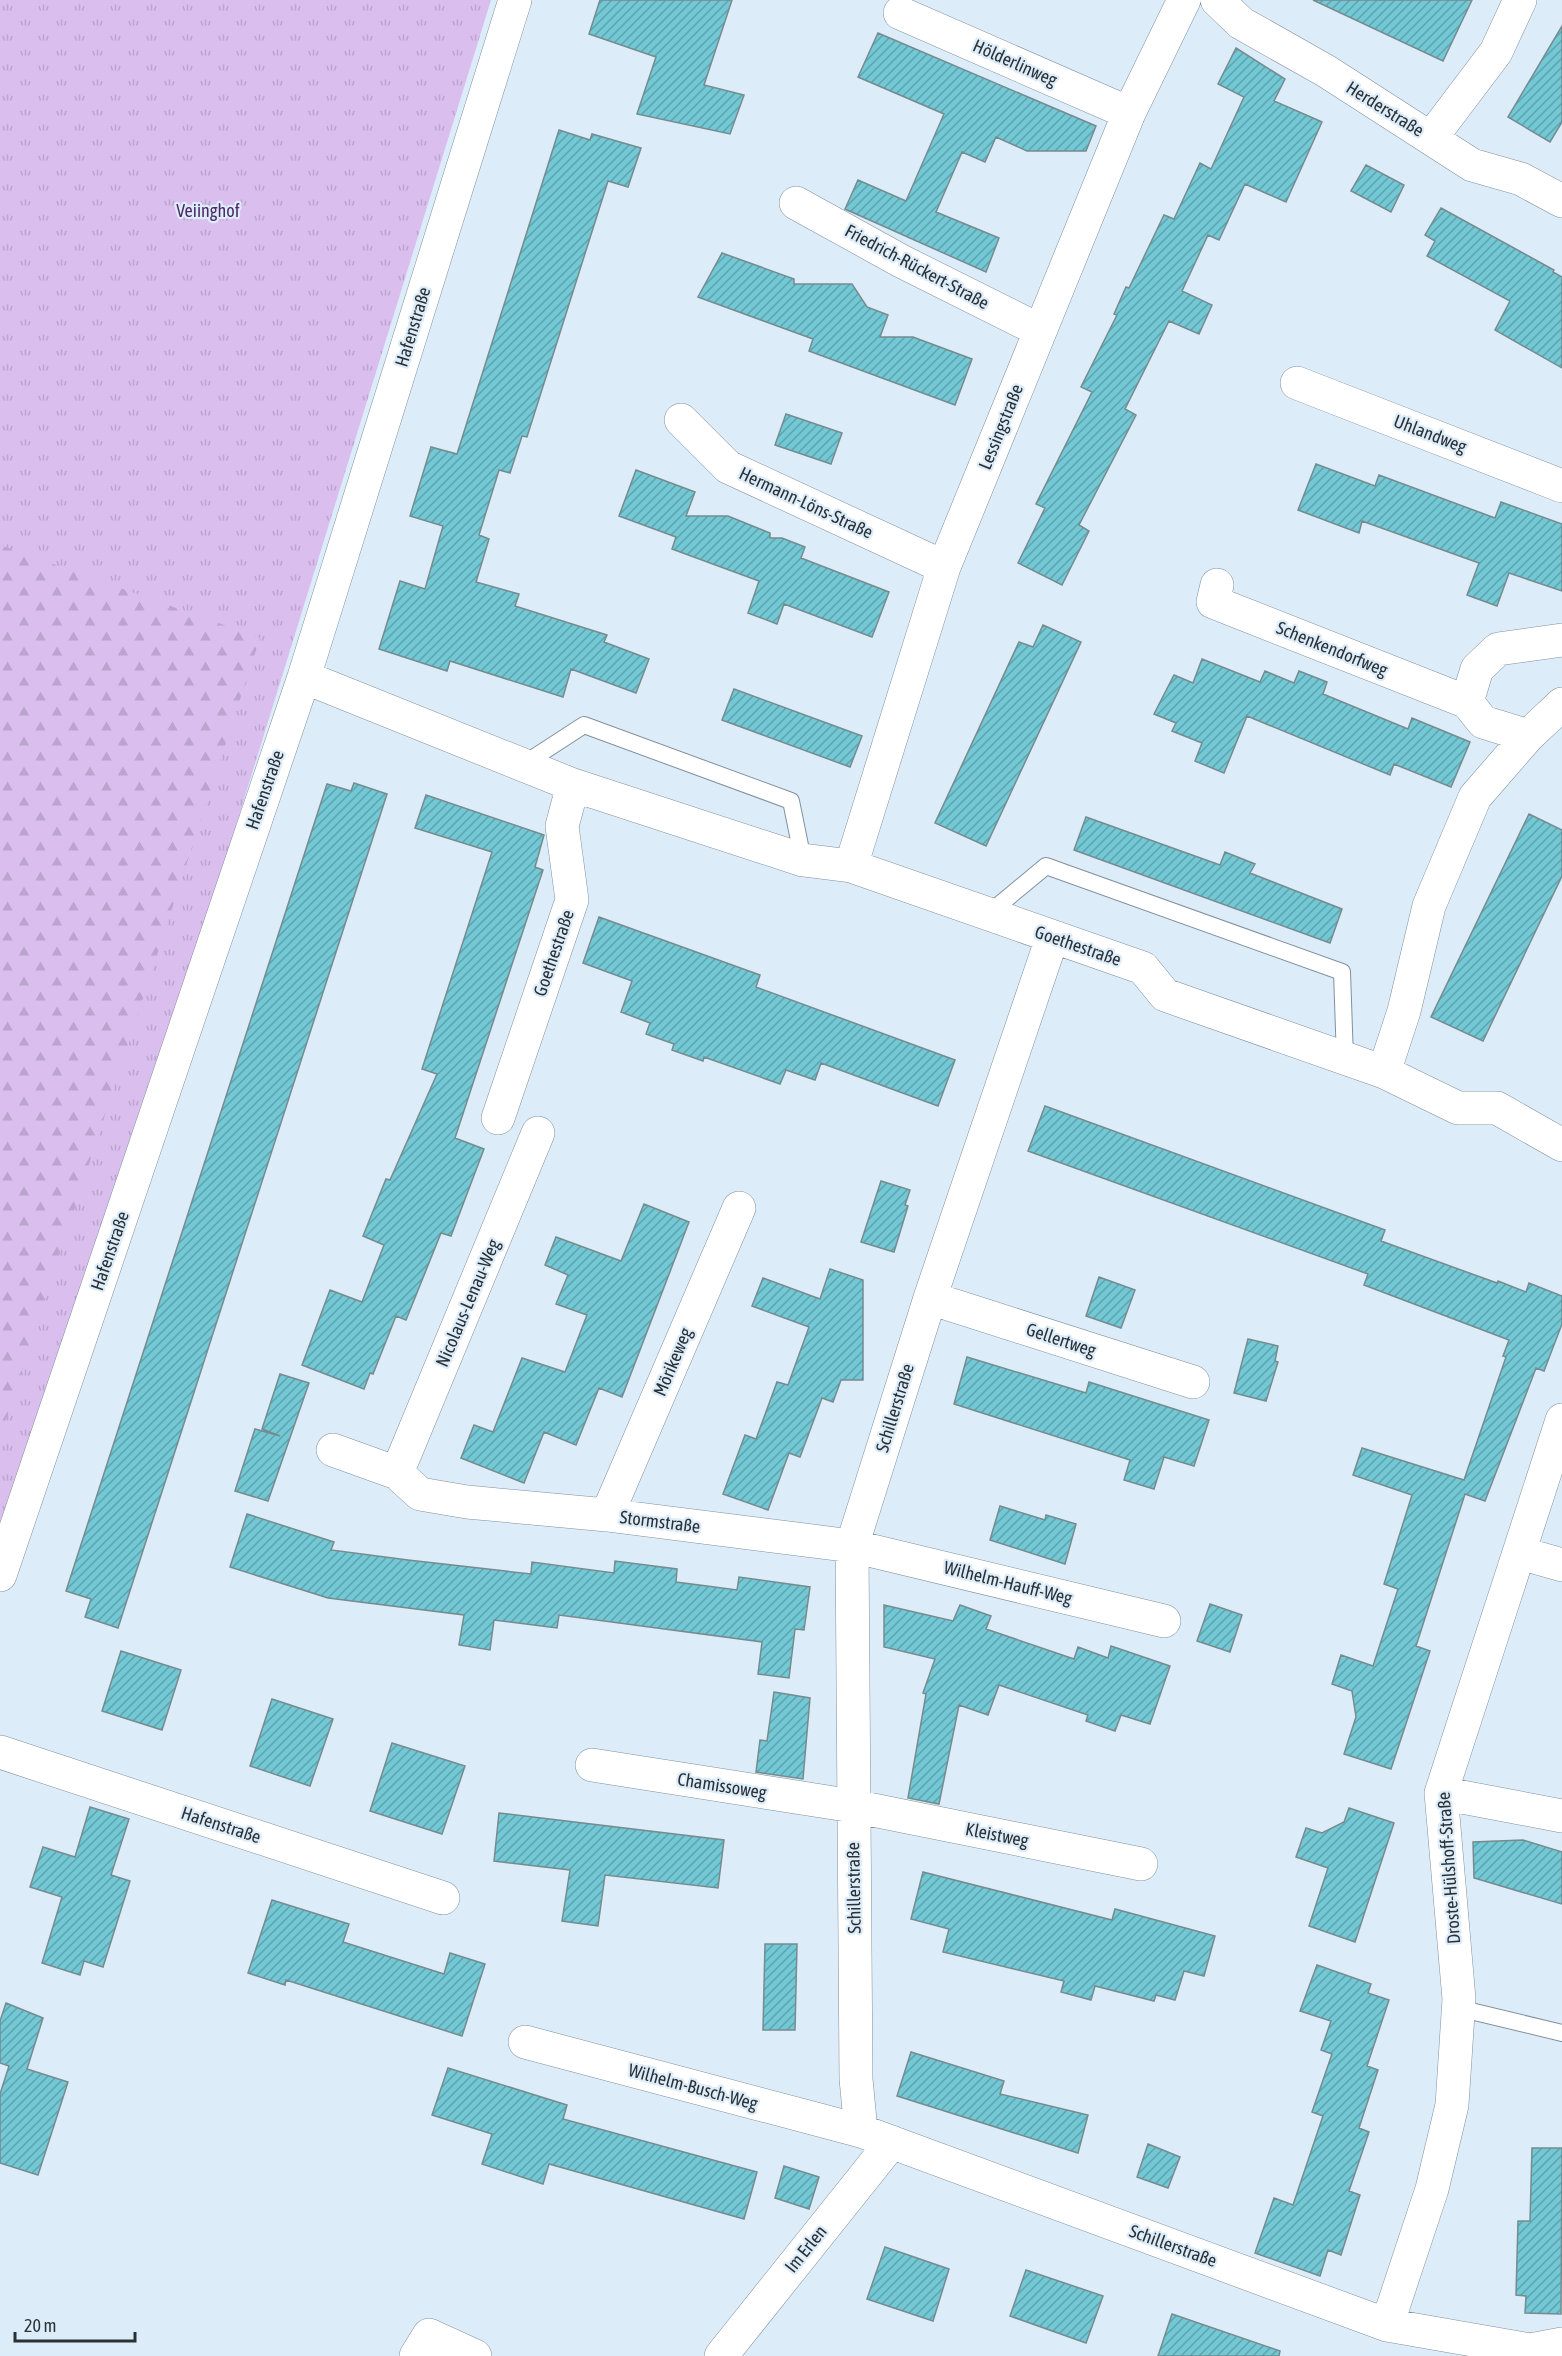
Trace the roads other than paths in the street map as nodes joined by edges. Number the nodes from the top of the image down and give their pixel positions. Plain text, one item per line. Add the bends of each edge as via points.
1 (515, 0) edge
2 (1184, 0) edge
3 (1216, 0) edge
4 (1520, 0) edge
5 (900, 13) dead end
6 (1129, 114) junction
7 (1431, 138) junction
8 (1562, 201) edge
9 (796, 203) dead end
10 (1039, 330) junction
11 (1297, 383) dead end
12 (681, 420) dead end
13 (1562, 486) edge
14 (944, 567) junction
15 (1217, 585) dead end
16 (1562, 640) edge
17 (304, 677) junction
18 (1467, 702) junction
19 (1562, 704) edge
20 (1528, 736) junction
21 (524, 765) junction
22 (573, 785) junction
23 (802, 860) junction
24 (851, 866) junction
25 (987, 915) junction
26 (1052, 938) junction
27 (1345, 1059) junction
28 (1384, 1072) junction
29 (498, 1118) dead end
30 (538, 1133) dead end
31 (1562, 1145) edge
32 (739, 1208) dead end
33 (930, 1298) junction
34 (1193, 1382) dead end
35 (1562, 1420) edge
36 (333, 1450) dead end
37 (397, 1473) junction
38 (607, 1515) junction
39 (852, 1546) junction
40 (1520, 1553) junction
41 (1562, 1565) edge
42 (0, 1575) edge
43 (1164, 1621) dead end
44 (0, 1752) edge
45 (592, 1765) dead end
46 (1441, 1793) junction
47 (853, 1806) junction
48 (1562, 1816) edge
49 (1141, 1864) dead end
50 (443, 1898) dead end
51 (1458, 2008) junction
52 (1562, 2034) edge
53 (525, 2042) dead end
54 (861, 2131) junction
55 (892, 2142) junction
56 (1387, 2325) junction
57 (1562, 2344) edge
58 (416, 2356) edge
59 (476, 2356) edge
60 (721, 2356) edge

1 - 17 street, Hafenstraße
2 - 6 street, Lessingstraße
3 - 7 street, Herderstraße via 1241,23
4 - 7 street via 1496,52
5 - 6 street, Hölderlinweg
6 - 10 street, Lessingstraße
7 - 8 street, Herderstraße via 1473,165 1521,178
9 - 10 street, Friedrich-Rückert-Straße
10 - 14 street, Lessingstraße
11 - 13 street, Uhlandweg
12 - 14 street, Hermann-Löns-Straße via 728,468
14 - 24 street, Lessingstraße
15 - 18 street, Schenkendorfweg via 1213,602
16 - 18 street via 1498,649 1478,669
17 - 21 street, Goethestraße
17 - 42 street, Hafenstraße
18 - 20 street via 1482,722
19 - 20 street
20 - 28 street via 1475,797 1470,808 1429,906 1404,1011
21 - 22 street, Goethestraße
21 - 23 lane via 584,725 791,801
22 - 23 street, Goethestraße
22 - 29 street, Goethestraße via 562,826 572,900
23 - 24 street, Goethestraße
24 - 25 street, Goethestraße
25 - 26 street, Goethestraße
25 - 27 lane via 1046,866 1342,972
26 - 27 street, Goethestraße via 1143,968 1165,995
26 - 33 street, Schillerstraße
27 - 28 street, Goethestraße
28 - 31 street, Goethestraße via 1458,1108 1497,1108
30 - 37 street, Nicolaus-Lenau-Weg
32 - 38 street, Mörikeweg
33 - 34 street, Gellertweg
33 - 39 street, Schillerstraße
35 - 40 street, Droste-Hülshoff-Straße
36 - 37 street
37 - 38 street, Stormstraße via 420,1494
38 - 39 street, Stormstraße
39 - 43 street, Wilhelm-Hauff-Weg
39 - 47 street, Schillerstraße
40 - 41 street
40 - 46 street, Droste-Hülshoff-Straße
44 - 50 street, Hafenstraße
45 - 47 street, Chamissoweg
46 - 48 street
46 - 51 street, Droste-Hülshoff-Straße
47 - 49 street, Kleistweg
47 - 54 street, Schillerstraße via 856,2079
51 - 52 lane
51 - 56 street, Droste-Hülshoff-Straße via 1452,2105 1432,2188
53 - 54 street, Wilhelm-Busch-Weg
54 - 55 street, Schillerstraße
55 - 56 street, Schillerstraße
55 - 60 street, Im Erlen
56 - 57 street, Schillerstraße via 1530,2350
58 - 59 street via 429,2335

